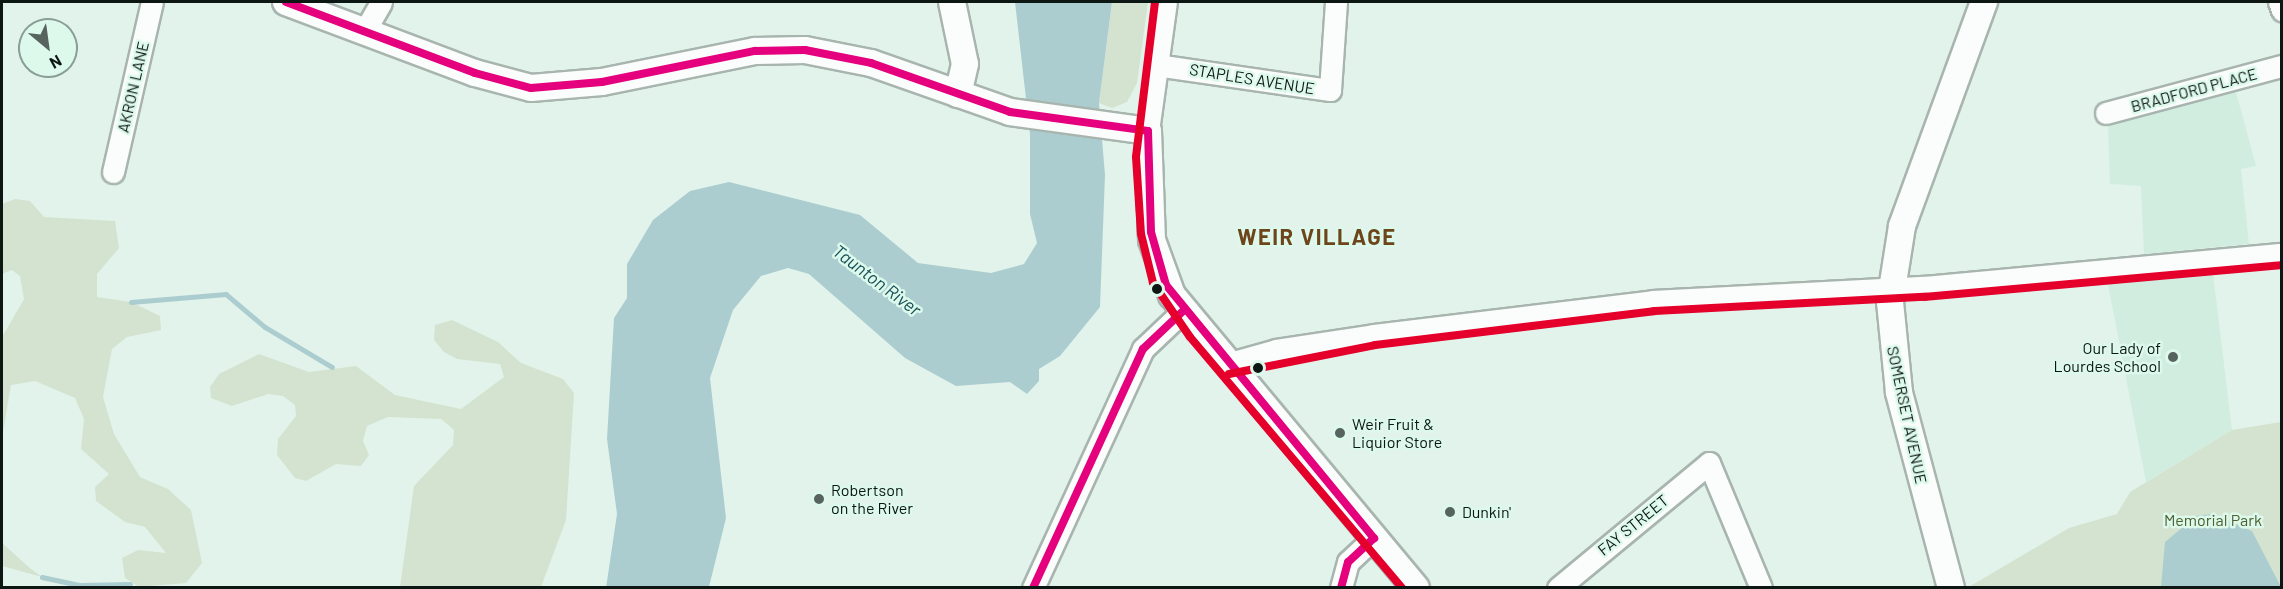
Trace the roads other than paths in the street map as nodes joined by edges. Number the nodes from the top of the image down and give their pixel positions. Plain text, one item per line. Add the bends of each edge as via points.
1 (152, 2) edge
2 (286, 2) edge
3 (381, 2) edge
4 (1166, 2) edge
5 (1336, 2) edge
6 (1984, 2) edge
7 (2279, 2) edge
8 (954, 10) edge
9 (2282, 10) edge
10 (364, 32) junction
11 (1156, 65) junction
12 (2282, 66) edge
13 (949, 90) junction
14 (2106, 113) dead end
15 (1148, 131) junction
16 (113, 171) dead end
17 (2282, 254) edge
18 (1891, 288) junction
19 (1183, 310) junction
20 (1226, 364) junction
21 (1374, 538) junction
22 (1033, 588) edge
23 (1341, 588) edge
24 (1416, 588) edge
25 (1558, 588) edge
26 (1761, 588) edge
27 (1951, 588) edge

1 - 16 street, AKRON LANE
2 - 10 main road
3 - 10 street
4 - 11 street
5 - 11 street, STAPLES AVENUE via 1330,90
6 - 18 main road, SOMERSET AVENUE via 1905,215
7 - 9 street
8 - 13 main road via 964,64
10 - 13 main road via 531,88 564,88 786,49 849,57
11 - 15 street
12 - 14 street, BRADFORD PLACE
13 - 15 main road via 1020,114
15 - 19 main road via 1153,247 1162,279
17 - 18 street
18 - 20 street via 1639,302 1363,336 1276,350
18 - 27 main road, SOMERSET AVENUE via 1896,377
19 - 20 main road
19 - 22 street via 1143,348
20 - 21 main road
21 - 23 street via 1348,562
21 - 24 main road
25 - 26 street, FAY STREET via 1709,464

